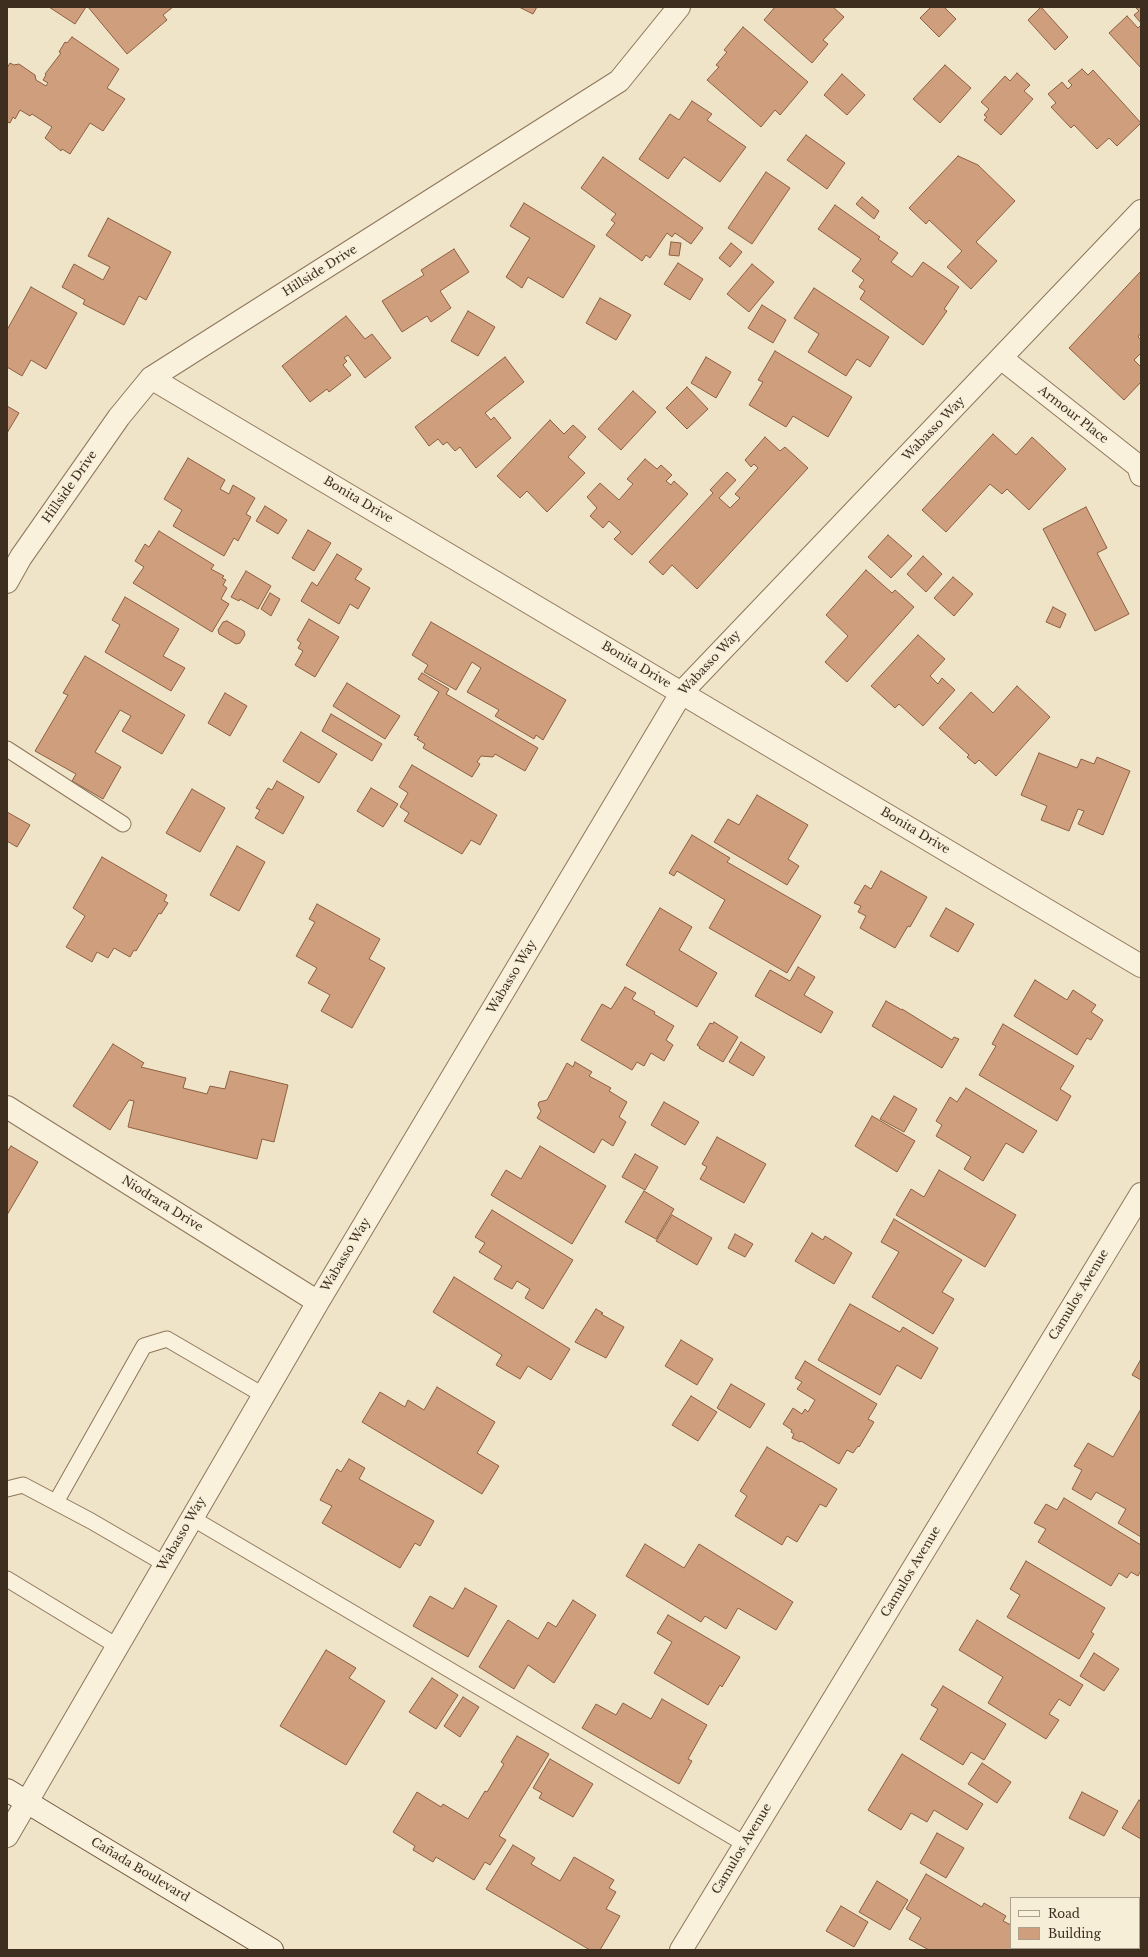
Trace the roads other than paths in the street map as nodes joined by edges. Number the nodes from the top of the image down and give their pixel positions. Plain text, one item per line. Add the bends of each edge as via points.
1 (679, 7) edge
2 (1141, 211) edge
3 (1001, 358) junction
4 (151, 378) junction
5 (1141, 475) edge
6 (14, 554) edge
7 (7, 582) edge
8 (682, 692) junction
9 (7, 749) edge
10 (123, 824) dead end
11 (1141, 966) edge
12 (7, 1107) edge
13 (1141, 1194) edge
14 (318, 1302) junction
15 (263, 1395) junction
16 (7, 1490) edge
17 (56, 1502) junction
18 (192, 1518) junction
19 (165, 1564) junction
20 (7, 1579) edge
21 (117, 1646) junction
22 (7, 1790) edge
23 (27, 1802) junction
24 (7, 1836) edge
25 (745, 1844) junction
26 (272, 1950) edge
27 (681, 1950) edge

1 - 4 street, Hillside Drive via 619,81
2 - 3 street, Wabasso Way
3 - 5 street, Armour Place via 1138,466
3 - 8 street, Wabasso Way
4 - 6 street, Hillside Drive
4 - 8 street, Bonita Drive
6 - 7 street, Hillside Drive
8 - 11 street, Bonita Drive
8 - 14 street, Wabasso Way
9 - 10 lane
12 - 14 street, Niodrara Drive
13 - 25 street, Camulos Avenue
14 - 15 street, Wabasso Way
15 - 17 lane via 167,1339 144,1346
15 - 18 street, Wabasso Way
16 - 17 lane via 23,1485
17 - 19 lane
18 - 19 street, Wabasso Way
18 - 25 lane
19 - 21 street, Wabasso Way
20 - 21 lane
21 - 23 street, Wabasso Way
22 - 23 street, Cañada Boulevard
23 - 24 street, Wabasso Way
23 - 26 street, Cañada Boulevard
25 - 27 street, Camulos Avenue

